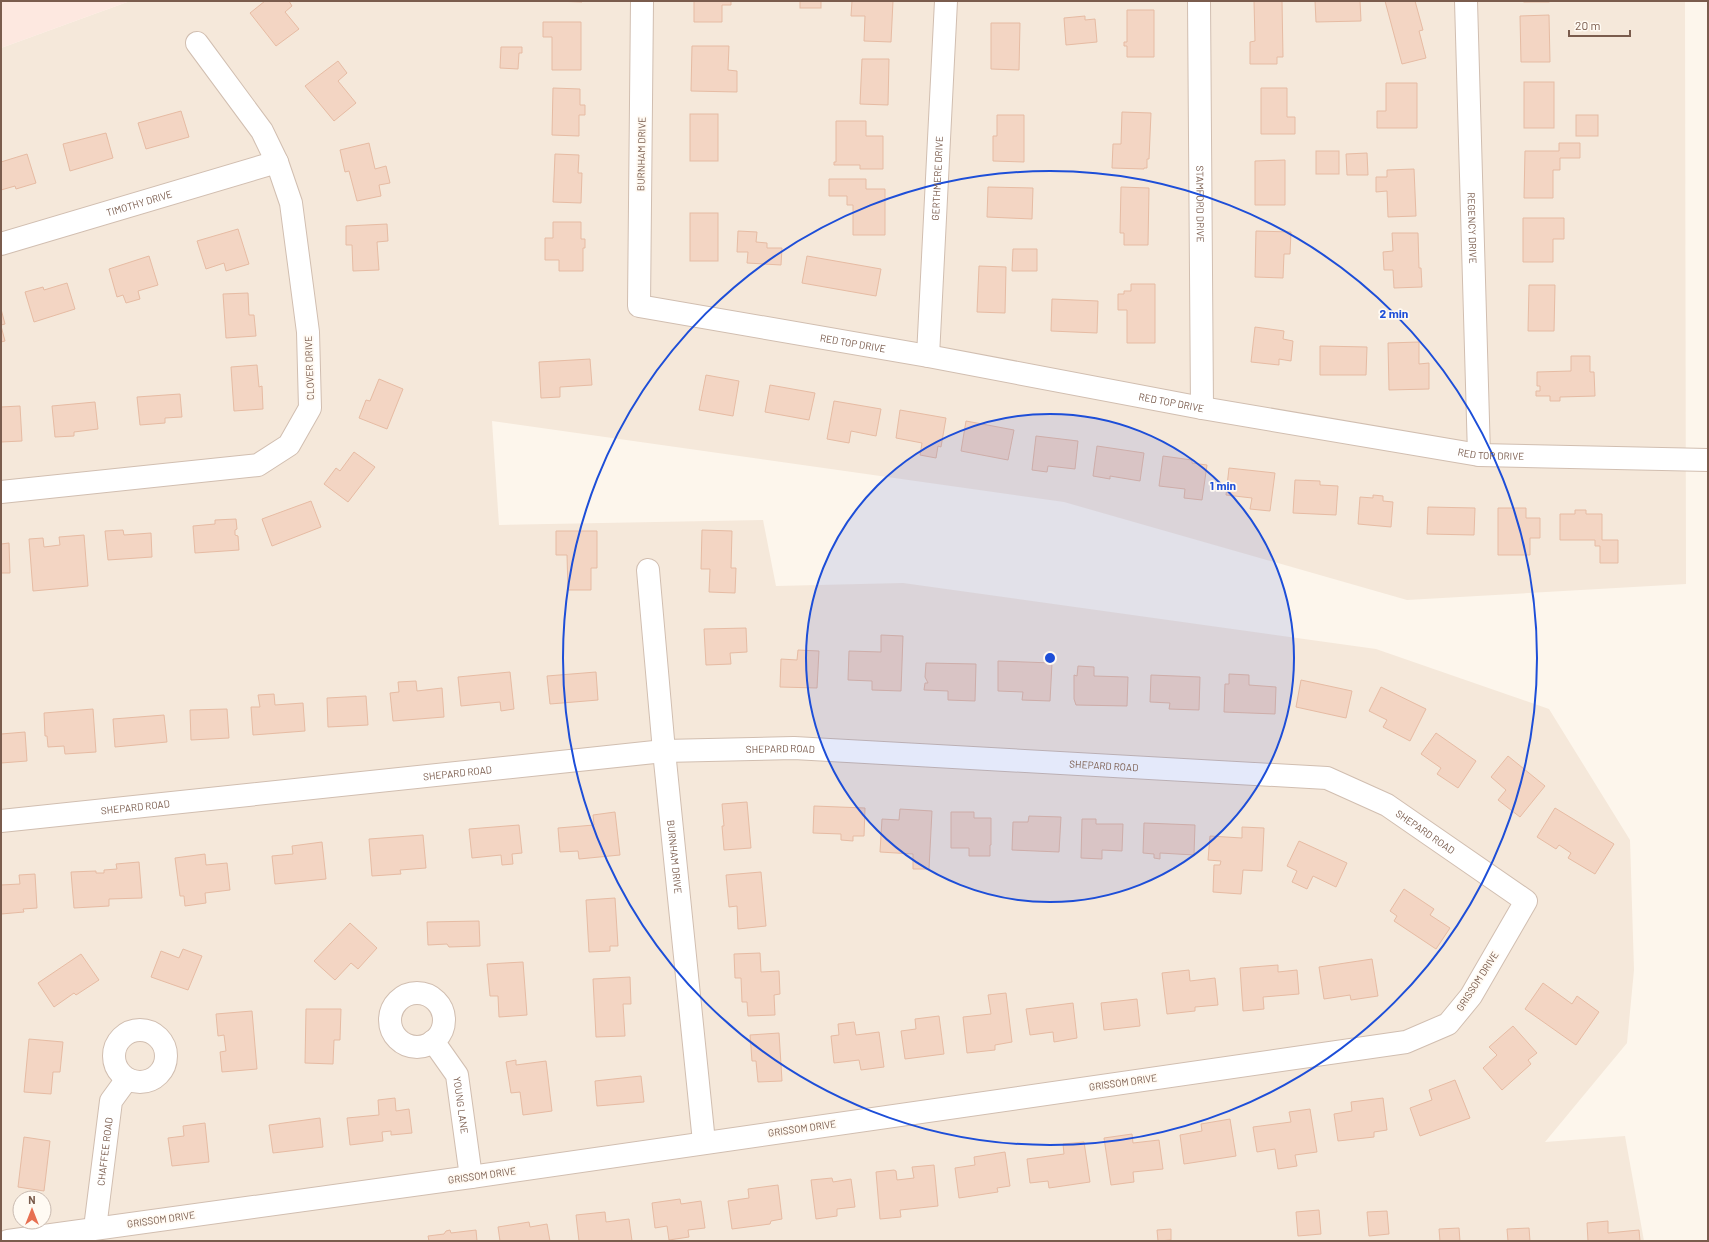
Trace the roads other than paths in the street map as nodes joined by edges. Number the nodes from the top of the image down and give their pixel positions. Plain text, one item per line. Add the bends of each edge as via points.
1 (642, 1) edge
2 (946, 1) edge
3 (1199, 1) edge
4 (1466, 1) edge
5 (197, 43) dead end
6 (277, 162) junction
7 (1, 244) edge
8 (639, 306) joint
9 (928, 356) junction
10 (1202, 408) junction
11 (1479, 455) junction
12 (1708, 460) edge
13 (1, 492) edge
14 (648, 570) dead end
15 (664, 751) junction
16 (1, 821) edge
17 (1526, 901) joint
18 (433, 1041) dead end
19 (126, 1079) dead end
20 (704, 1142) junction
21 (471, 1177) junction
22 (95, 1228) junction
23 (8, 1241) edge

1 - 8 street, BURNHAM DRIVE
2 - 9 street, GERTHMERE DRIVE
3 - 10 street, STAMFORD DRIVE
4 - 11 street, REGENCY DRIVE
5 - 6 street, CLOVER DRIVE via 262,131
6 - 7 street, TIMOTHY DRIVE
6 - 13 street, CLOVER DRIVE via 291,203 308,332 310,408 289,445 258,465
8 - 9 street, RED TOP DRIVE
9 - 10 street, RED TOP DRIVE
10 - 11 street, RED TOP DRIVE
11 - 12 street, RED TOP DRIVE
14 - 15 street, BURNHAM DRIVE
15 - 16 street, SHEPARD ROAD
15 - 17 street, SHEPARD ROAD via 794,748 1327,778 1387,805
15 - 20 street, BURNHAM DRIVE
17 - 20 street, GRISSOM DRIVE via 1471,996 1448,1024 1406,1042
18 - 21 street, YOUNG LANE via 457,1075
19 - 22 street, CHAFFEE ROAD via 111,1101
20 - 21 street, GRISSOM DRIVE
21 - 22 street, GRISSOM DRIVE
22 - 23 street, GRISSOM DRIVE

